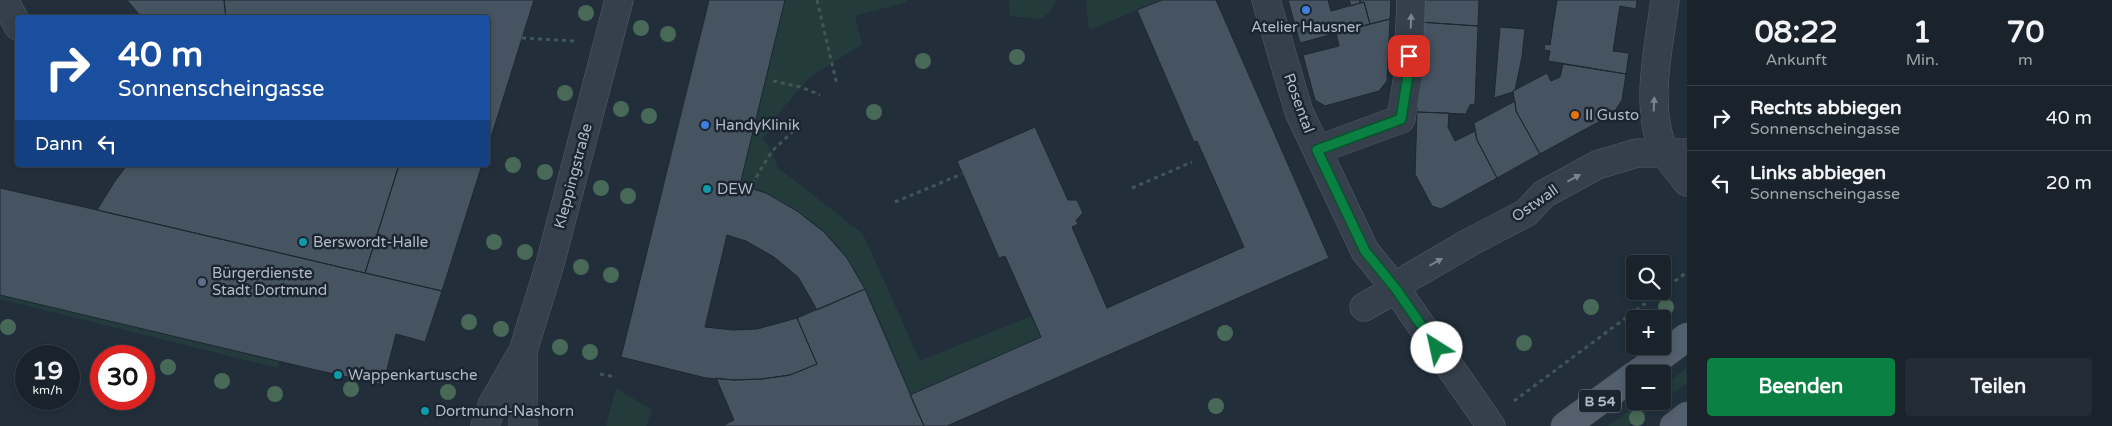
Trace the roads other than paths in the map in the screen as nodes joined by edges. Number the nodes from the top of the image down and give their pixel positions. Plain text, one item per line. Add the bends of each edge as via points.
1 (4, 0) edge
2 (24, 0) edge
3 (619, 0) edge
4 (1266, 0) edge
5 (1411, 0) edge
6 (1665, 0) edge
7 (17, 15) edge
8 (14, 23) edge
9 (1317, 150) junction
10 (1676, 152) edge
11 (1687, 182) edge
12 (1396, 289) junction
13 (1364, 307) dead end
14 (1687, 337) edge
15 (523, 351) junction
16 (1648, 365) edge
17 (1626, 381) edge
18 (1687, 416) edge
19 (485, 426) edge
20 (523, 426) edge
21 (1491, 426) edge
22 (1565, 426) edge
23 (1674, 426) edge

1 - 8 street
2 - 7 street
3 - 15 street, Kleppingstraße via 550,264
4 - 9 street, Rosental via 1299,112
9 -> 5 street via 1401,119 1408,75
10 -> 6 street via 1654,116 1656,62
9 - 12 street, Rosental via 1365,251
10 - 11 street
12 -> 10 street, Ostwall via 1410,277 1475,246 1539,208 1544,194 1637,152
12 - 13 street, Ostwall
12 - 21 street, Rosental
14 - 16 main road, B 54
15 - 19 street, Kleppingstraße via 492,405
15 - 20 street, Kleppingstraße
17 - 22 main road, B 54
18 - 23 main road

